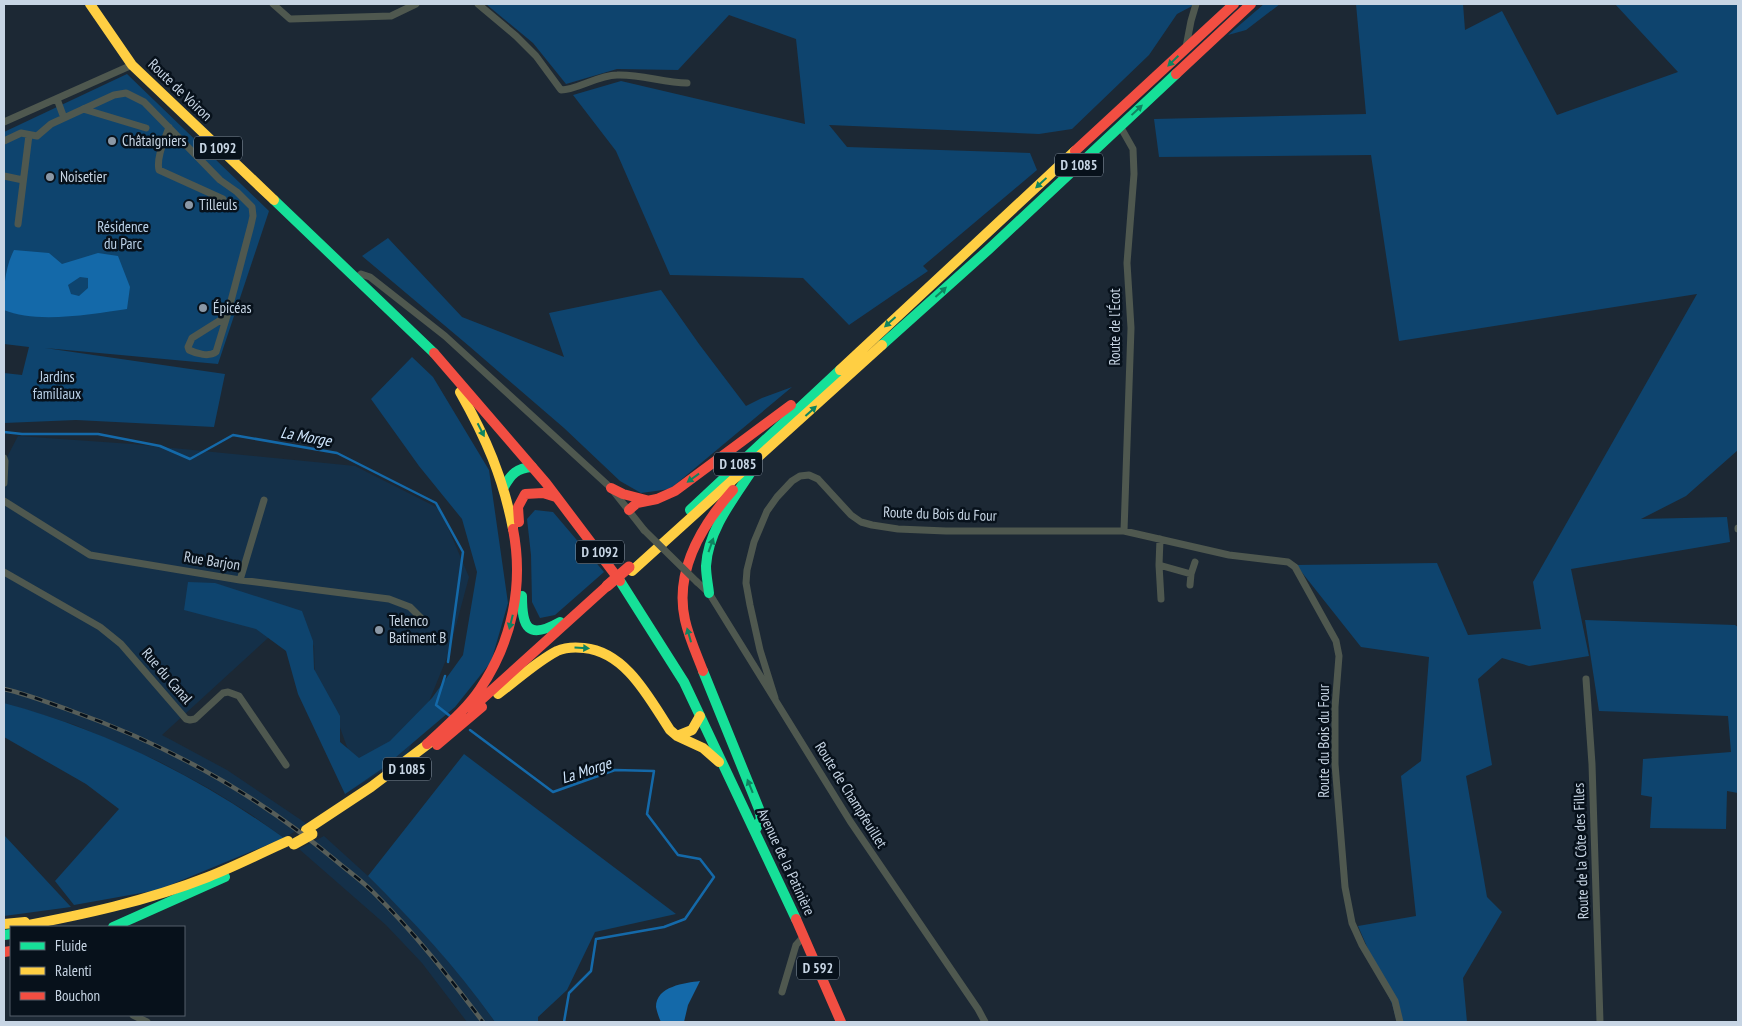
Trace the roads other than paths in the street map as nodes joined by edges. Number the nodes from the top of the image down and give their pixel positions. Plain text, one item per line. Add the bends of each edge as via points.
1 (90, 4) edge
2 (273, 4) edge
3 (416, 4) edge
4 (478, 4) edge
5 (1196, 4) edge
6 (1234, 4) edge
7 (1251, 4) edge
8 (1186, 48) junction
9 (132, 65) junction
10 (687, 84) dead end
11 (57, 99) junction
12 (83, 109) junction
13 (64, 118) junction
14 (4, 122) edge
15 (1120, 126) junction
16 (169, 127) junction
17 (146, 128) dead end
18 (29, 135) junction
19 (4, 141) edge
20 (4, 176) edge
21 (24, 180) junction
22 (223, 199) dead end
23 (18, 224) dead end
24 (356, 278) junction
25 (227, 316) junction
26 (439, 358) junction
27 (848, 361) junction
28 (775, 444) junction
29 (4, 458) edge
30 (532, 467) junction
31 (754, 467) junction
32 (4, 483) edge
33 (504, 488) junction
34 (611, 488) junction
35 (556, 497) junction
36 (4, 500) edge
37 (264, 500) dead end
38 (650, 500) junction
39 (629, 510) junction
40 (1124, 531) junction
41 (1160, 539) junction
42 (1195, 562) dead end
43 (1159, 566) junction
44 (630, 569) junction
45 (4, 572) edge
46 (1191, 574) junction
47 (240, 580) junction
48 (624, 585) joint
49 (1190, 585) dead end
50 (609, 588) junction
51 (709, 593) junction
52 (1161, 599) dead end
53 (424, 621) dead end
54 (1586, 679) dead end
55 (496, 695) junction
56 (775, 698) junction
57 (700, 716) junction
58 (677, 736) junction
59 (427, 744) junction
60 (286, 765) dead end
61 (726, 770) junction
62 (754, 831) junction
63 (309, 832) junction
64 (291, 843) junction
65 (235, 873) junction
66 (82, 916) junction
67 (4, 924) edge
68 (23, 926) edge
69 (57, 926) edge
70 (114, 926) edge
71 (804, 936) junction
72 (782, 992) dead end
73 (135, 1016) edge
74 (147, 1022) edge
75 (841, 1022) edge
76 (984, 1022) edge
77 (1400, 1022) edge
78 (1600, 1022) edge

1 - 9 main road, Route de Voiron / D 1092
2 - 3 street via 290,19 392,16
4 - 10 street via 536,56 561,90 617,74
5 - 8 street
6 - 8 main road, D 1085
15 -> 7 main road, D 1085
8 -> 27 main road, D 1085
9 - 11 street
9 - 24 main road, Route de Voiron / D 1092
11 - 13 street
11 - 14 street
12 - 13 street
12 - 16 street via 114,94 126,93 144,102
12 - 17 street
13 - 18 street via 37,136
28 -> 15 main road, D 1085
15 - 40 street, Route de l'Écot via 1133,149 1134,174 1127,263 1131,328
16 - 22 street via 159,170
16 - 25 street via 220,180 252,207 251,225
18 - 19 street via 21,133
18 - 21 street
20 - 21 street
21 - 23 street
24 - 26 main road, D 1092
24 - 34 street, Route de Champfeuillet via 361,274 370,277 437,330
25 - 25 street via 192,338 189,350 195,353 216,352
26 - 30 main road, D 1092
26 -> 33 main road via 489,445
27 -> 38 main road via 676,491
27 - 44 main road, D 1085
28 - 31 main road
28 - 44 main road, D 1085
29 - 32 street
30 - 33 main road via 513,472
30 - 35 main road, D 1092
51 -> 31 main road via 706,566 711,543
62 -> 31 main road via 761,819 760,809 691,641 682,596 694,545 723,500
33 -> 59 main road via 510,507 517,574 515,606 505,644 481,689
34 - 38 main road
34 - 39 street, Route de Champfeuillet
35 - 48 main road, D 1092
35 - 50 main road via 543,493 525,494 517,509 522,546 522,608 527,627 538,632 546,630
36 - 47 street, Rue Barjon via 90,555
37 - 47 street
38 - 39 main road via 637,503
39 - 51 street, Route de Champfeuillet, bridge via 644,530
40 - 41 street, Route du Bois du Four
40 - 56 street, Route du Bois du Four via 946,531 880,527 861,522 851,515 818,479 800,476 777,496 767,512 746,570 760,650
41 - 43 street
41 - 77 street, Route du Bois du Four via 1229,555 1288,562 1295,567 1336,642 1339,656 1334,707 1335,764 1345,887 1352,923 1395,1001
42 - 46 street
43 - 46 street
43 - 52 street
44 - 50 main road, D 1085
45 - 60 street, Rue du Canal via 100,627 121,644 186,718 195,719 223,693 239,696
46 - 49 street
47 - 53 street, Rue Barjon via 389,599 410,606
48 - 57 main road, D 592 via 684,682
50 - 55 main road, D 1085
50 - 59 main road, D 1085
51 - 56 street, Route de Champfeuillet
54 - 78 street, Route de la Côte des Filles via 1592,764
55 -> 58 main road via 555,652 585,646 607,654 628,670
55 - 63 main road, D 1085 via 387,785
56 - 76 street, Route de Champfeuillet via 850,821
57 - 58 main road via 695,728
57 - 61 main road, Avenue de la Patinière / D 592
58 - 61 main road via 704,748
59 - 63 main road, D 1085
61 - 62 main road, Avenue de la Patinière / D 592
62 - 71 main road, Avenue de la Patinière / D 592
63 - 64 main road, D 1085, bridge
64 - 65 main road, D 1085
64 - 66 main road, D 1085 via 178,888
65 - 69 main road, D 1085 via 123,911
65 - 70 main road
66 - 67 main road
66 - 68 main road, D 1085
71 - 72 street via 796,945
71 - 75 main road, Avenue de la Patinière / D 592
73 - 74 street

